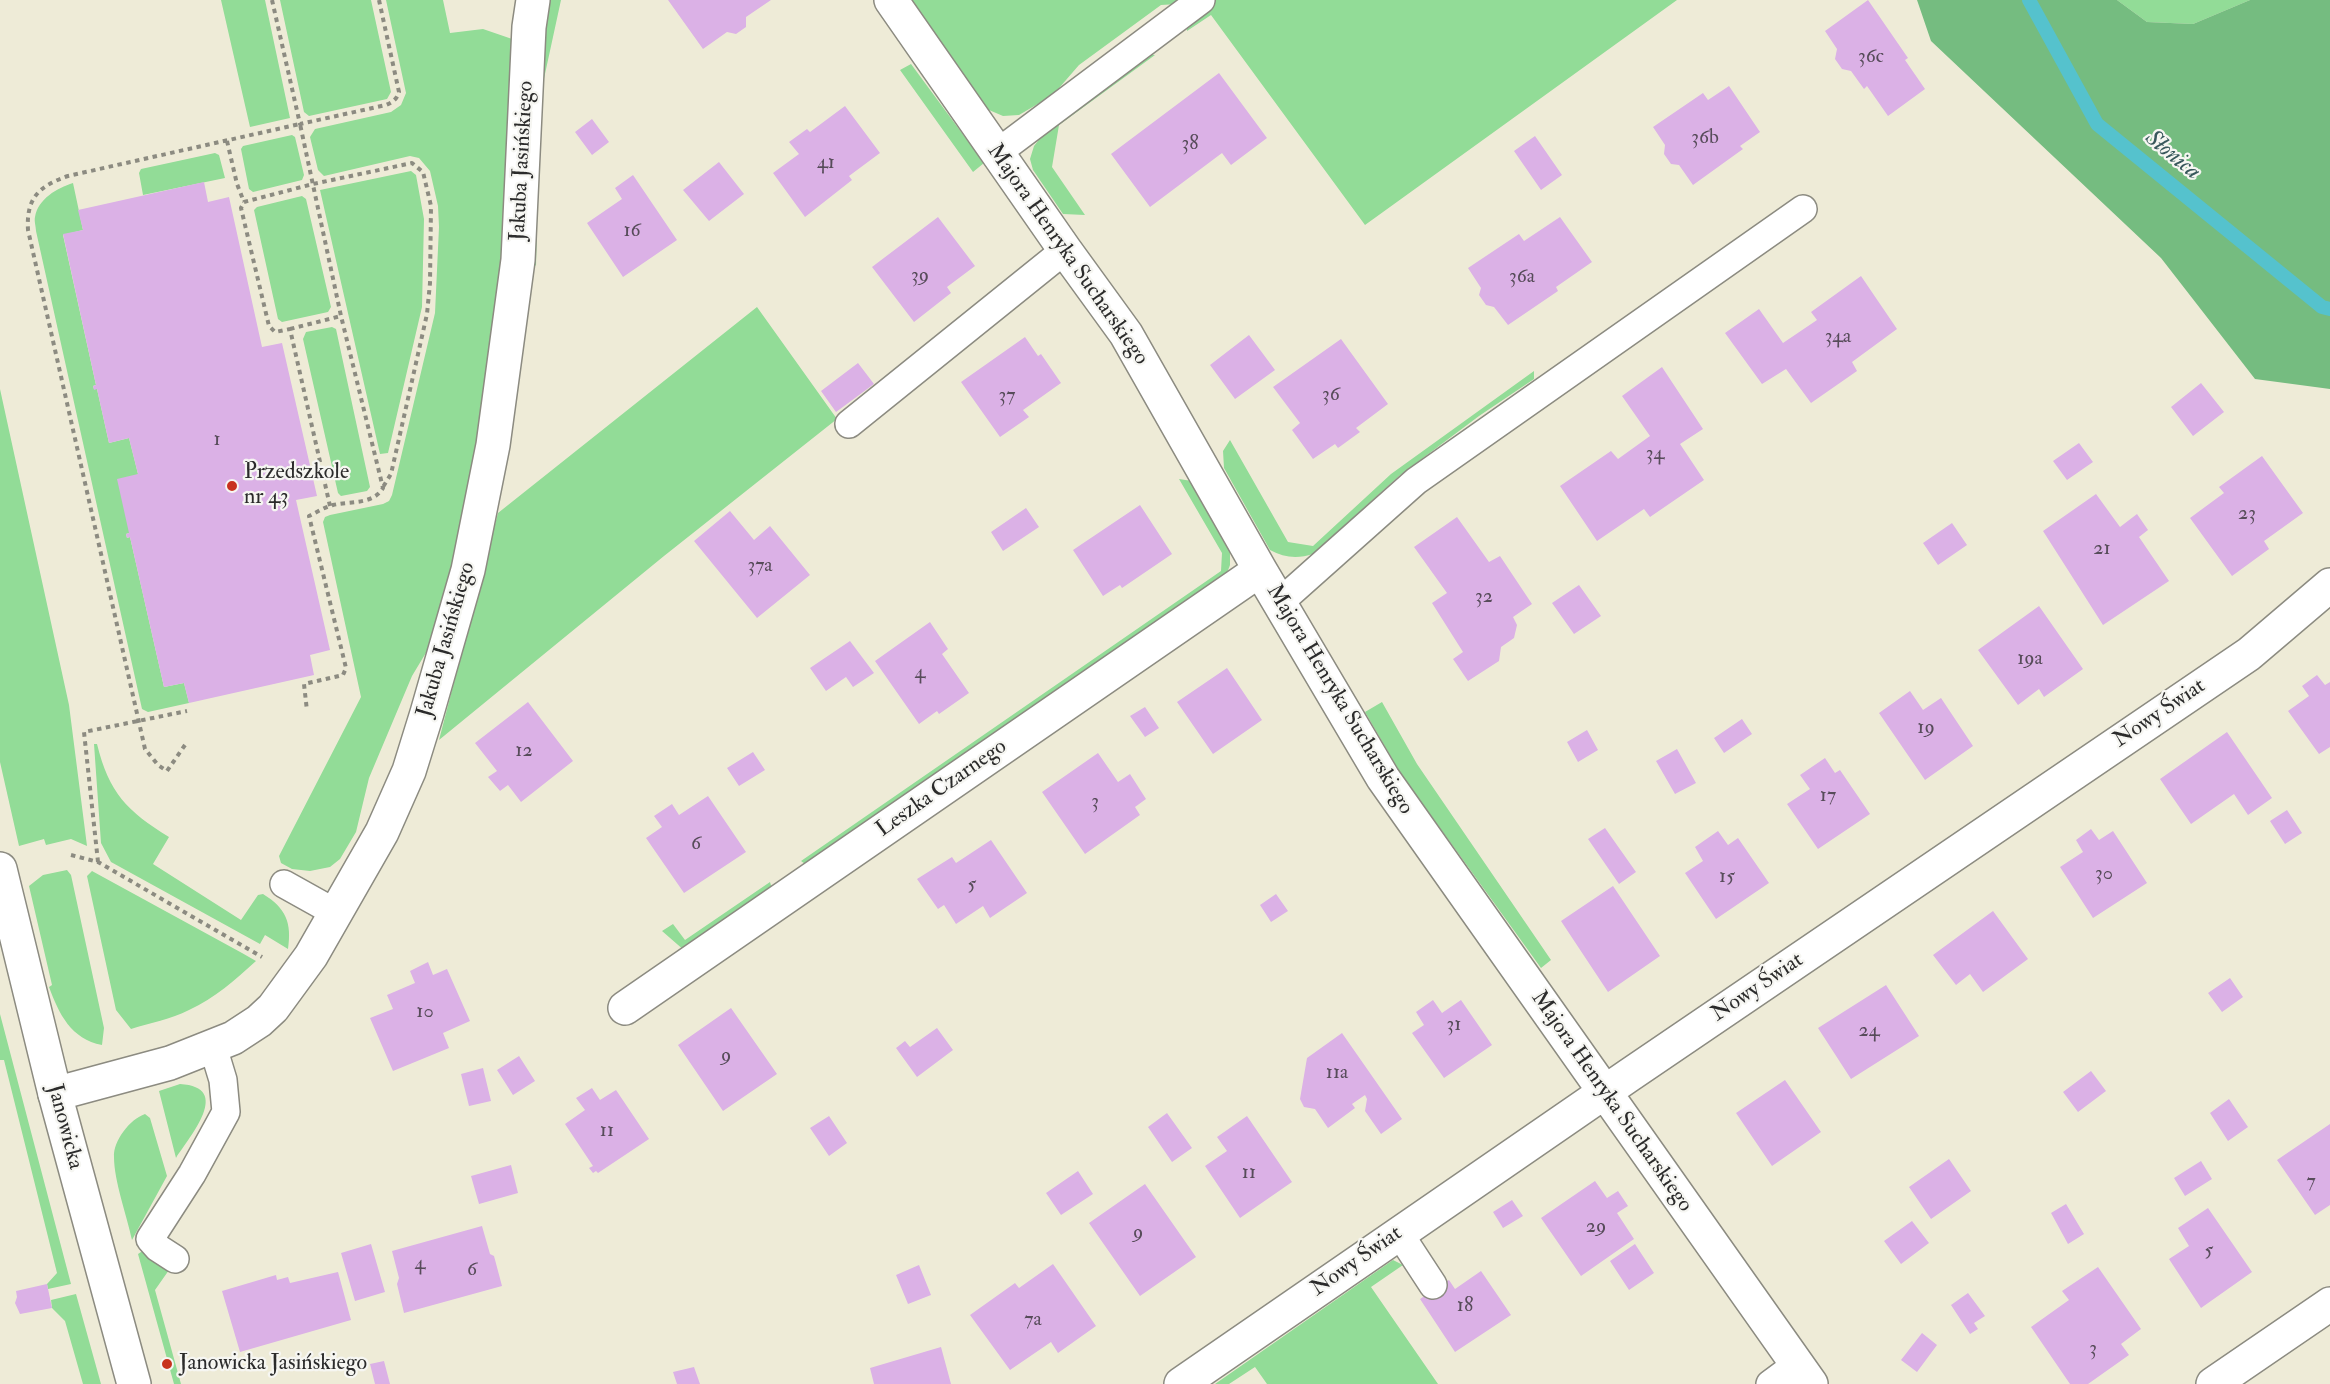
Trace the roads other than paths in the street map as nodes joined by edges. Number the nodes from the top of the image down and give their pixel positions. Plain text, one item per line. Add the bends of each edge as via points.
1 (533, 0) edge
2 (891, 0) edge
3 (1201, 0) edge
4 (997, 153) junction
5 (1803, 209) dead end
6 (1065, 250) junction
7 (849, 424) dead end
8 (1260, 570) junction
9 (2330, 585) edge
10 (1279, 603) junction
11 (0, 869) edge
12 (284, 884) dead end
13 (336, 913) junction
14 (625, 1008) dead end
15 (213, 1047) junction
16 (1604, 1093) junction
17 (55, 1094) junction
18 (1399, 1233) junction
19 (175, 1259) dead end
20 (1433, 1285) dead end
21 (2330, 1304) edge
22 (1804, 1374) edge
23 (134, 1384) edge
24 (1181, 1384) edge
25 (1770, 1384) edge
26 (2213, 1384) edge

1 - 13 street, Jakuba Jasińskiego via 518,260 510,331 468,570 409,771 382,832
2 - 4 street, Majora Henryka Sucharskiego
3 - 4 lane
4 - 6 street, Majora Henryka Sucharskiego
5 - 10 lane via 1416,481
6 - 7 lane
6 - 8 street, Majora Henryka Sucharskiego via 1126,334
8 - 10 street, Majora Henryka Sucharskiego
8 - 14 street, Leszka Czarnego
9 - 16 street, Nowy Świat via 2249,654
10 - 16 street, Majora Henryka Sucharskiego via 1383,778
11 - 17 street, Janowicka
12 - 13 lane
13 - 15 street, Jakuba Jasińskiego via 273,1008 246,1030
15 - 17 street, Jakuba Jasińskiego via 170,1063
15 - 19 lane via 223,1080 226,1112 150,1239
16 - 18 street, Nowy Świat
16 - 22 street, Majora Henryka Sucharskiego
17 - 23 street, Janowicka
18 - 20 lane
18 - 24 street, Nowy Świat
21 - 26 street
22 - 25 lane

